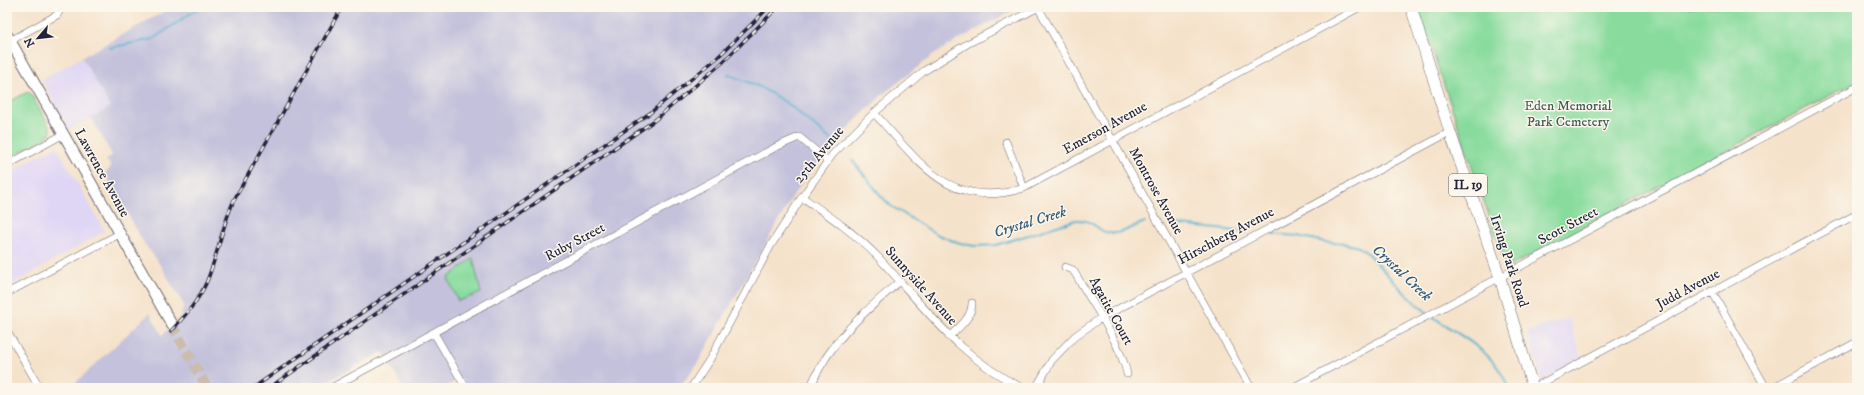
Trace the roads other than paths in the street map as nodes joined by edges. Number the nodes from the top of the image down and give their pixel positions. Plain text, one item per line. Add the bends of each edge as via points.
1 (1039, 7) edge
2 (1360, 7) edge
3 (1411, 7) edge
4 (60, 9) edge
5 (9, 38) edge
6 (1857, 87) edge
7 (874, 113) junction
8 (1450, 132) junction
9 (64, 134) junction
10 (1112, 139) junction
11 (1006, 142) dead end
12 (828, 161) junction
13 (7, 165) edge
14 (1024, 188) junction
15 (802, 197) junction
16 (1857, 214) edge
17 (119, 234) junction
18 (1065, 267) dead end
19 (1186, 272) junction
20 (1500, 278) junction
21 (899, 282) junction
22 (1712, 291) junction
23 (7, 294) edge
24 (972, 303) dead end
25 (1101, 318) junction
26 (172, 325) tunnel mouth
27 (7, 331) edge
28 (434, 333) junction
29 (949, 337) junction
30 (1857, 342) edge
31 (1127, 374) dead end
32 (335, 387) edge
33 (40, 388) edge
34 (466, 388) edge
35 (691, 388) edge
36 (810, 388) edge
37 (1023, 388) edge
38 (1036, 388) edge
39 (1251, 388) edge
40 (1292, 388) edge
41 (1533, 388) edge
42 (1766, 388) edge
43 (1772, 388) edge

1 - 7 street, 25th Avenue via 967,44 924,71
1 - 10 street, Montrose Avenue
2 - 10 street, Emerson Avenue
3 - 8 main road, Irving Park Road / IL 19
4 - 5 street via 53,17
5 - 9 main road, Lawrence Avenue
6 - 20 street, Scott Street
7 - 12 street, 25th Avenue
7 - 14 street, Emerson Avenue via 930,172 948,185 980,194
8 - 19 street, Hirschberg Avenue
8 - 20 main road, Irving Park Road / IL 19
9 - 13 street
9 - 17 main road, Lawrence Avenue
10 - 14 street, Emerson Avenue
10 - 19 street, Montrose Avenue
11 - 14 street
12 - 15 street, 25th Avenue
12 - 28 street, Ruby Street via 799,137
15 - 21 street, Sunnyside Avenue via 856,236
15 - 35 street, 25th Avenue via 771,245 717,346
16 - 22 street, Judd Avenue
17 - 23 street
17 - 26 main road, Lawrence Avenue
18 - 25 street, Agatite Court via 1073,270
19 - 25 street, Hirschberg Avenue
19 - 39 street, Montrose Avenue
20 - 40 street, Scott Street
20 - 41 main road, Irving Park Road / IL 19
21 - 29 street, Sunnyside Avenue
21 - 36 street via 842,335 821,365
22 - 41 street, Judd Avenue
22 - 42 street
24 - 29 street via 967,318
25 - 31 street, Agatite Court via 1125,364
25 - 38 street, Hirschberg Avenue via 1075,336 1052,360
27 - 33 street
28 - 32 street, Ruby Street
28 - 34 street
29 - 37 street, Sunnyside Avenue via 996,374
30 - 43 street

